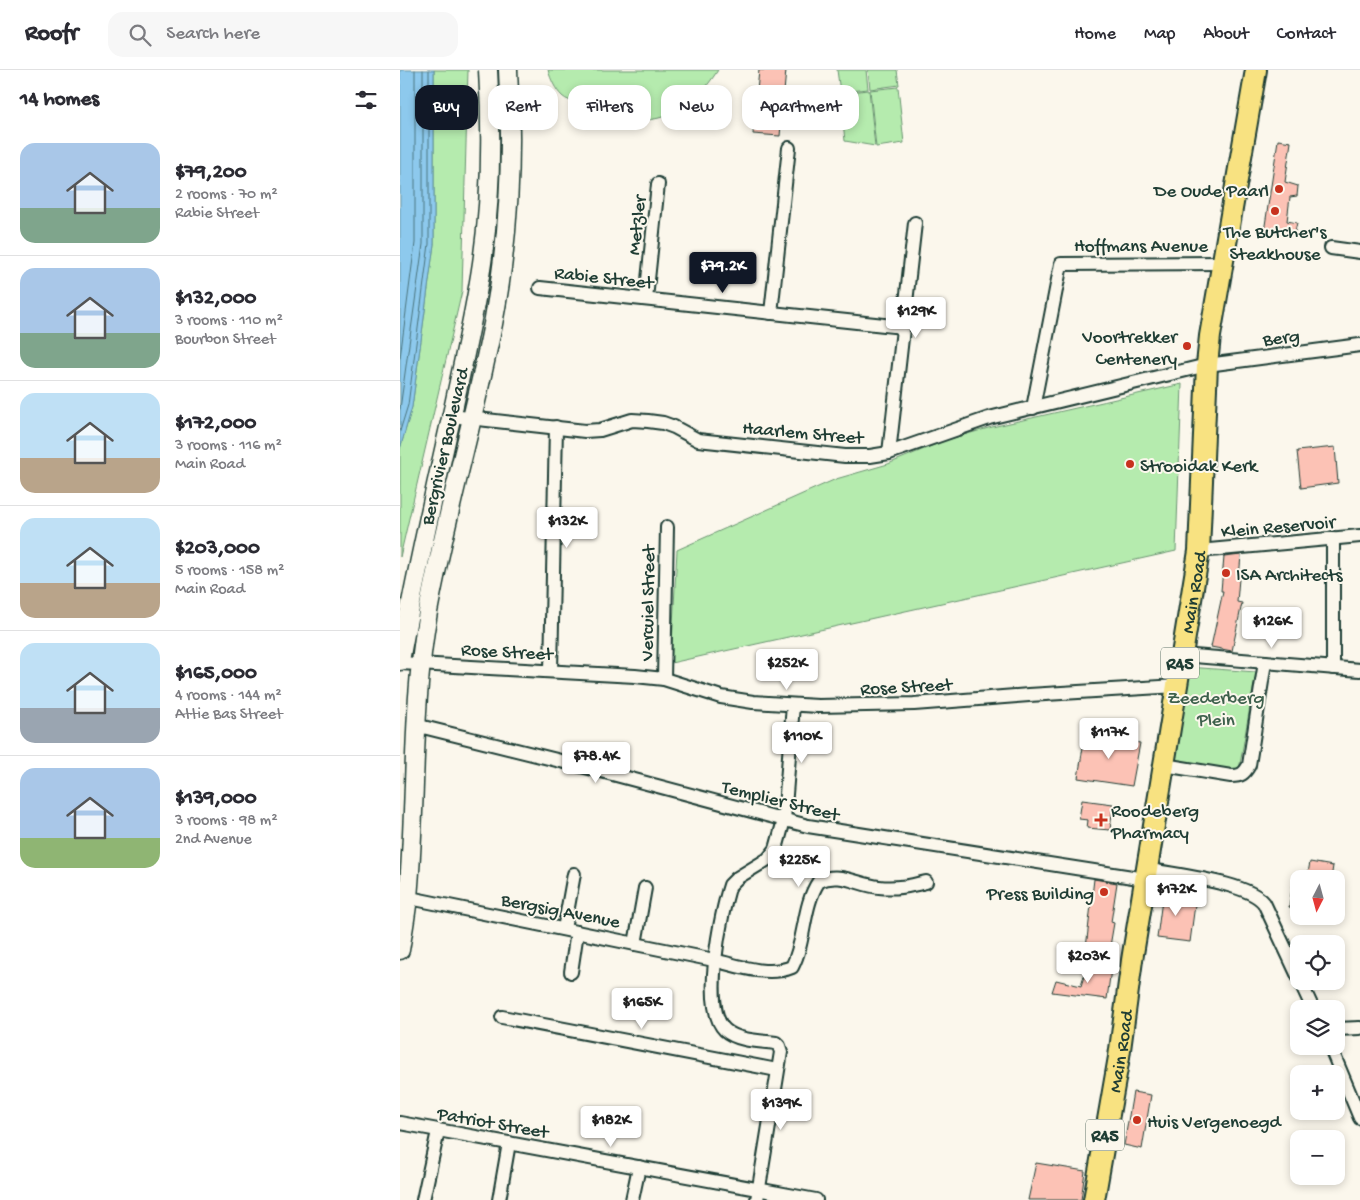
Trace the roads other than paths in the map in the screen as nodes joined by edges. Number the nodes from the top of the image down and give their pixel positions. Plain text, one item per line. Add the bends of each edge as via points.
1 (488, 70) edge
2 (508, 70) edge
3 (1256, 70) edge
4 (789, 148) dead end
5 (658, 184) dead end
6 (915, 222) dead end
7 (1331, 248) dead end
8 (1360, 252) edge
9 (1222, 263) junction
10 (540, 288) dead end
11 (646, 300) junction
12 (771, 313) junction
13 (903, 327) junction
14 (1360, 345) edge
15 (1207, 365) junction
16 (1033, 408) junction
17 (451, 416) junction
18 (471, 420) junction
19 (556, 427) junction
20 (889, 453) junction
21 (667, 527) dead end
22 (1360, 536) edge
23 (1333, 538) junction
24 (1198, 550) junction
25 (1182, 655) junction
26 (400, 662) edge
27 (1265, 662) junction
28 (420, 664) junction
29 (1333, 668) junction
30 (551, 670) junction
31 (1360, 670) edge
32 (664, 679) junction
33 (1177, 686) junction
34 (793, 705) junction
35 (415, 725) junction
36 (1164, 765) junction
37 (784, 820) junction
38 (574, 874) dead end
39 (1146, 874) junction
40 (926, 882) dead end
41 (646, 888) dead end
42 (404, 897) edge
43 (564, 929) junction
44 (577, 932) junction
45 (635, 944) junction
46 (400, 950) edge
47 (714, 960) junction
48 (1290, 960) edge
49 (571, 972) dead end
50 (502, 1016) dead end
51 (1360, 1028) edge
52 (1345, 1029) edge
53 (1334, 1055) edge
54 (777, 1070) junction
55 (1360, 1118) edge
56 (400, 1123) edge
57 (438, 1131) junction
58 (509, 1143) junction
59 (639, 1167) junction
60 (758, 1194) edge
61 (423, 1200) edge
62 (499, 1200) edge
63 (632, 1200) edge
64 (816, 1200) edge
65 (1094, 1200) edge

1 - 17 street, Bergrivier Boulevard via 490,160 482,262
2 - 18 street, Bergrivier Boulevard via 510,159 501,266 493,323
3 - 9 main road, Main Road / R45
4 - 12 street
5 - 11 street, Metzler
6 - 13 street
7 - 8 street
9 - 15 main road, Main Road / R45
9 - 16 street, Hoffmans Avenue via 1061,264
10 - 11 street, Rabie Street
11 - 12 street, Rabie Street
12 - 13 street, Rabie Street
13 - 20 street
14 - 15 street, Berg
15 - 16 street, Haarlem Street
15 - 24 main road, Main Road / R45
16 - 20 street, Haarlem Street via 989,418
17 - 18 street, Haarlem Street
17 - 26 street, Bergrivier Boulevard
18 - 19 street, Haarlem Street
18 - 28 street, Bergrivier Boulevard via 428,611
19 - 20 street, Haarlem Street via 585,431 632,420 648,421 674,427 698,440 845,456
19 - 30 street
21 - 32 street, Vercuiel Street
22 - 23 street, Klein Reservoir
23 - 24 street, Klein Reservoir
23 - 29 street
24 - 25 main road, Main Road / R45
25 - 27 street
25 - 33 main road, Main Road / R45
26 - 28 street, Rose Street
27 - 29 street
27 - 36 street via 1249,765 1245,772 1231,776
28 - 30 street, Rose Street
28 - 35 street, Bergrivier Boulevard
29 - 31 street
30 - 32 street, Rose Street
32 - 34 street, Rose Street via 721,697
33 - 34 street, Rose Street via 914,704
33 - 36 main road, Main Road / R45
34 - 37 street
35 - 37 street, Templier Street
35 - 42 street, Bergrivier Boulevard
36 - 39 main road, Main Road / R45
37 - 39 street, Templier Street via 838,832
37 - 47 street via 776,849 768,859 730,885
38 - 43 street
39 - 48 street, Templier Street via 1241,888 1260,897
39 - 65 main road, Main Road / R45
40 - 47 street, Bergsig Avenue via 894,888 877,887 847,878 825,878 812,892 798,956 792,967 768,970
41 - 45 street
42 - 43 street, Bergsig Avenue
42 - 46 street, Bergrivier Boulevard
43 - 44 street, Bergsig Avenue
44 - 45 street, Bergsig Avenue
44 - 49 street
45 - 47 street, Bergsig Avenue
47 - 54 street via 717,1020 735,1037 776,1043 781,1052
50 - 54 street
51 - 52 street
53 - 55 street
54 - 60 street
56 - 57 street, Patriot Street
57 - 58 street, Patriot Street
57 - 61 street
58 - 59 street, Patriot Street
58 - 62 street
59 - 60 street, Patriot Street
59 - 63 street
60 - 64 street, Patriot Street

